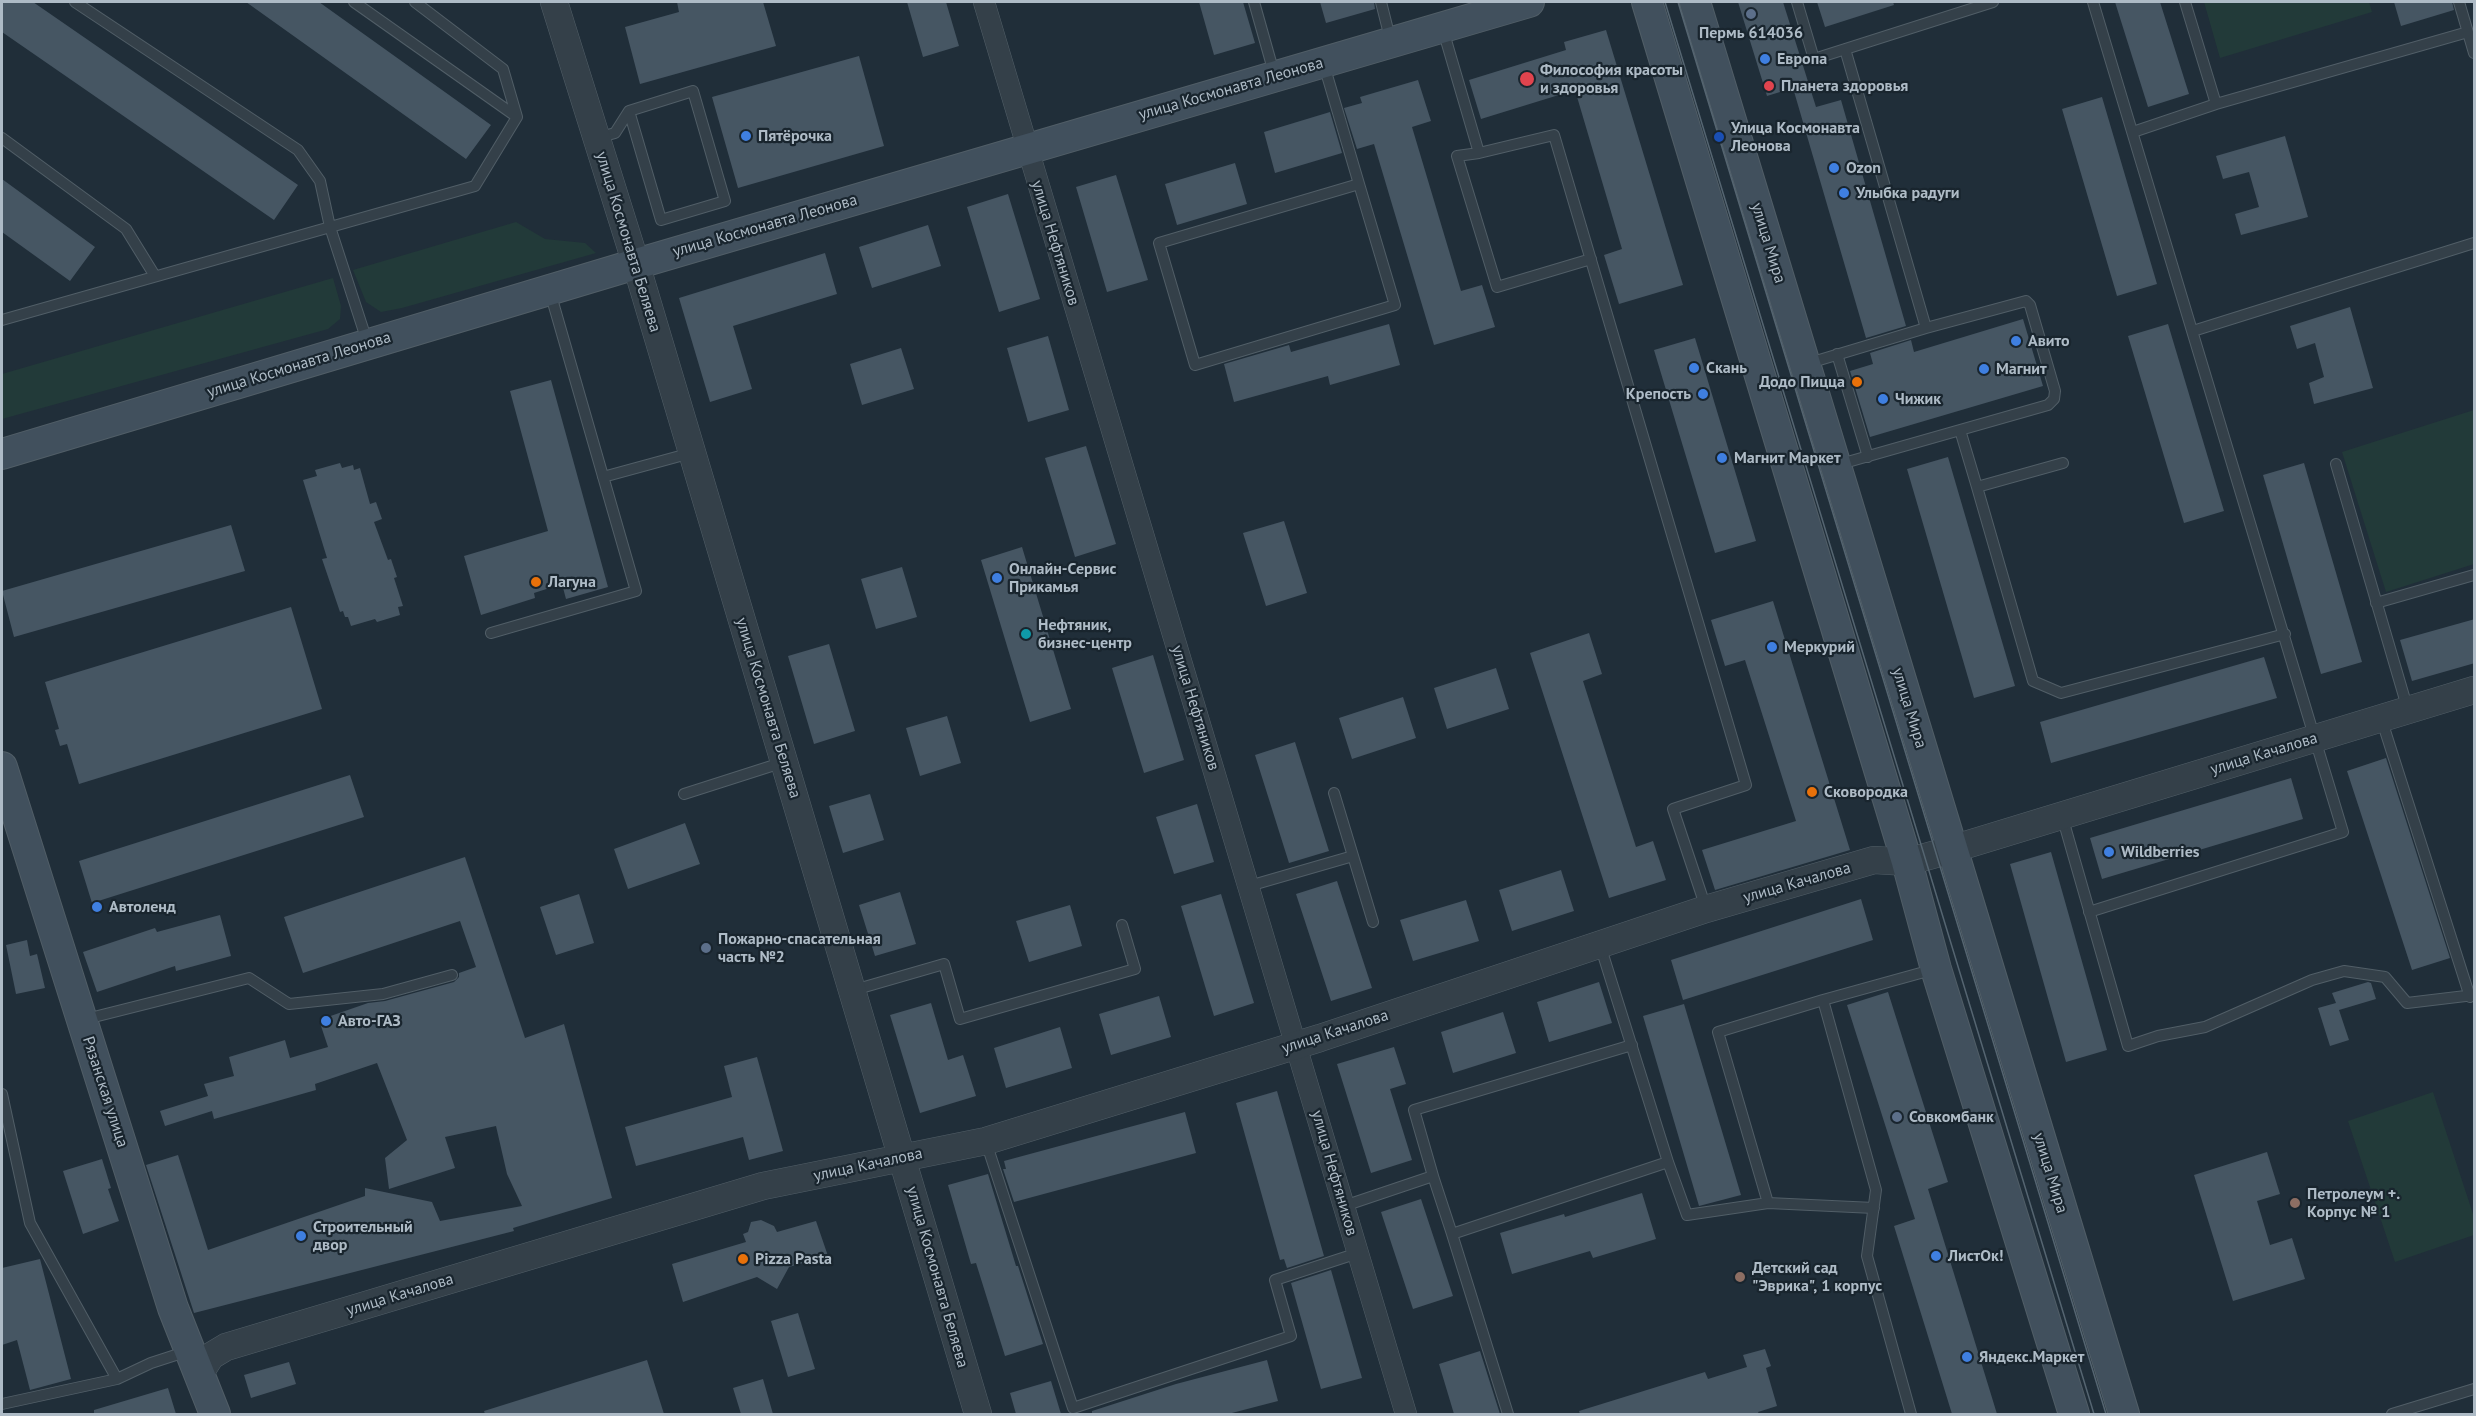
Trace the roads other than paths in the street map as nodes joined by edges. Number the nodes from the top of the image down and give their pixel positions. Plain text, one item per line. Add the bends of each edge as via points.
1 (75, 2) edge
2 (354, 2) edge
3 (415, 2) edge
4 (554, 2) edge
5 (984, 2) edge
6 (1254, 2) edge
7 (1381, 2) edge
8 (1529, 2) edge
9 (1647, 2) edge
10 (1695, 2) edge
11 (1797, 2) edge
12 (1993, 2) edge
13 (2093, 2) edge
14 (2185, 2) edge
15 (2459, 2) edge
16 (1442, 27) junction
17 (2468, 32) junction
18 (1391, 42) junction
19 (1845, 49) junction
20 (2475, 53) edge
21 (1323, 62) junction
22 (1275, 76) junction
23 (2216, 104) junction
24 (629, 111) junction
25 (517, 117) junction
26 (2133, 132) junction
27 (2, 138) edge
28 (597, 138) junction
29 (1027, 149) junction
30 (1479, 153) junction
31 (1359, 184) junction
32 (330, 227) junction
33 (2475, 243) edge
34 (1591, 259) junction
35 (636, 264) junction
36 (155, 276) junction
37 (550, 290) junction
38 (2, 320) edge
39 (1926, 328) junction
40 (2193, 331) junction
41 (369, 344) junction
42 (1837, 354) junction
43 (1805, 364) junction
44 (1960, 430) junction
45 (692, 453) junction
46 (2, 454) edge
47 (1868, 457) junction
48 (2063, 463) dead end
49 (2336, 464) dead end
50 (1836, 466) junction
51 (603, 477) junction
52 (1977, 487) junction
53 (2475, 575) edge
54 (2376, 603) junction
55 (491, 633) dead end
56 (2285, 634) junction
57 (2475, 690) edge
58 (2408, 710) junction
59 (2381, 718) junction
60 (2317, 738) junction
61 (784, 762) junction
62 (2, 771) edge
63 (684, 794) dead end
64 (1334, 794) dead end
65 (2062, 816) junction
66 (1952, 849) junction
67 (1353, 856) junction
68 (1907, 862) junction
69 (1249, 886) junction
70 (1706, 909) junction
71 (2089, 912) junction
72 (1373, 922) dead end
73 (1122, 925) dead end
74 (1600, 944) junction
75 (1936, 969) junction
76 (452, 975) dead end
77 (852, 990) junction
78 (2472, 996) edge
79 (1822, 1000) junction
80 (82, 1020) junction
81 (1296, 1045) junction
82 (1632, 1045) junction
83 (2, 1094) edge
84 (986, 1141) junction
85 (902, 1159) junction
86 (1668, 1162) junction
87 (1433, 1176) junction
88 (1768, 1203) junction
89 (1344, 1206) junction
90 (1874, 1208) junction
91 (1452, 1234) junction
92 (1358, 1253) junction
93 (195, 1362) junction
94 (117, 1379) junction
95 (2475, 1389) edge
96 (2, 1404) edge
97 (215, 1414) edge
98 (978, 1414) edge
99 (1406, 1414) edge
100 (1508, 1414) edge
101 (1911, 1414) edge
102 (2074, 1414) edge
103 (2124, 1414) edge
104 (2392, 1414) edge

1 - 32 lane via 298,150 320,181
2 - 25 lane
3 - 25 lane via 503,69
4 - 28 street, улица Космонавта Беляева
5 - 29 street, улица Нефтяников
6 - 22 lane
7 - 18 lane
8 - 16 main road, улица Космонавта Леонова
9 - 68 main road
10 - 43 main road, улица Мира
11 - 19 lane via 1814,59
12 - 19 lane
13 - 26 lane
14 - 23 lane
15 - 17 lane
16 - 18 main road, улица Космонавта Леонова
16 - 30 lane
17 - 20 lane
17 - 23 lane
18 - 21 main road, улица Космонавта Леонова
19 - 39 lane
21 - 22 main road, улица Космонавта Леонова
21 - 31 lane
22 - 29 main road, улица Космонавта Леонова
23 - 26 lane
24 - 24 lane via 661,220 726,201 693,92
24 - 28 lane via 615,133
25 - 32 lane via 475,186
26 - 40 lane
27 - 36 lane via 126,229
28 - 35 street, улица Космонавта Беляева
29 - 35 main road, улица Космонавта Леонова
29 - 69 street, улица Нефтяников
30 - 34 lane via 1554,135
30 - 34 lane via 1457,156 1497,287
31 - 31 lane via 1159,243 1195,364 1395,305
32 - 36 lane
32 - 41 lane
33 - 40 lane
34 - 70 lane via 1746,785 1673,809
35 - 37 main road, улица Космонавта Леонова
35 - 45 street, улица Космонавта Беляева
36 - 38 lane
37 - 41 main road, улица Космонавта Леонова
37 - 51 lane
39 - 42 lane
39 - 44 lane via 2020,301 2030,304 2054,399 2048,405
40 - 56 lane
41 - 46 main road, улица Космонавта Леонова
42 - 43 lane
42 - 47 lane
43 - 50 main road, улица Мира
44 - 47 lane
44 - 52 lane
45 - 51 lane
45 - 61 street, улица Космонавта Беляева
47 - 50 lane
48 - 52 lane
49 - 54 lane
50 - 66 main road, улица Мира
51 - 55 lane via 636,591
52 - 56 lane via 2033,681 2061,693
53 - 54 lane
54 - 58 lane
56 - 60 lane
57 - 58 street, улица Качалова
58 - 59 street, улица Качалова
59 - 60 street, улица Качалова
59 - 78 lane
60 - 65 street, улица Качалова
60 - 71 lane via 2343,832
61 - 63 lane
61 - 77 street, улица Космонавта Беляева
62 - 80 main road, Рязанская улица
64 - 67 lane
65 - 66 street, улица Качалова
65 - 71 lane
66 - 68 street, улица Качалова
66 - 103 main road, улица Мира
67 - 69 lane
67 - 72 lane
68 - 70 street, улица Качалова via 1874,861
68 - 75 main road
69 - 81 street, улица Нефтяников
70 - 74 street, улица Качалова
71 - 78 lane via 2128,1046 2205,1027 2312,980 2344,971 2385,977 2407,1003
73 - 77 lane via 1135,969 960,1019 944,964
74 - 81 street, улица Качалова
74 - 82 lane
75 - 79 lane
75 - 102 main road
76 - 80 lane via 383,994 289,1004 249,978
77 - 85 street, улица Космонавта Беляева
79 - 88 lane via 1718,1032
79 - 90 lane via 1876,1190
80 - 93 main road, Рязанская улица via 173,1308
81 - 84 street, улица Качалова
81 - 89 street, улица Нефтяников
82 - 86 lane
82 - 87 lane via 1414,1110
83 - 94 lane via 30,1223
84 - 85 street, улица Качалова
84 - 92 lane via 1073,1408 1291,1336 1275,1280
85 - 93 street, улица Качалова via 763,1186 226,1347
85 - 98 street, улица Космонавта Беляева
86 - 88 lane via 1687,1215
86 - 91 lane
87 - 89 lane
87 - 91 lane
88 - 90 lane
89 - 92 street, улица Нефтяников
90 - 101 lane via 1867,1256
91 - 100 lane
92 - 99 street, улица Нефтяников
93 - 94 lane via 151,1363
93 - 97 main road, Рязанская улица
94 - 96 lane
95 - 104 lane

